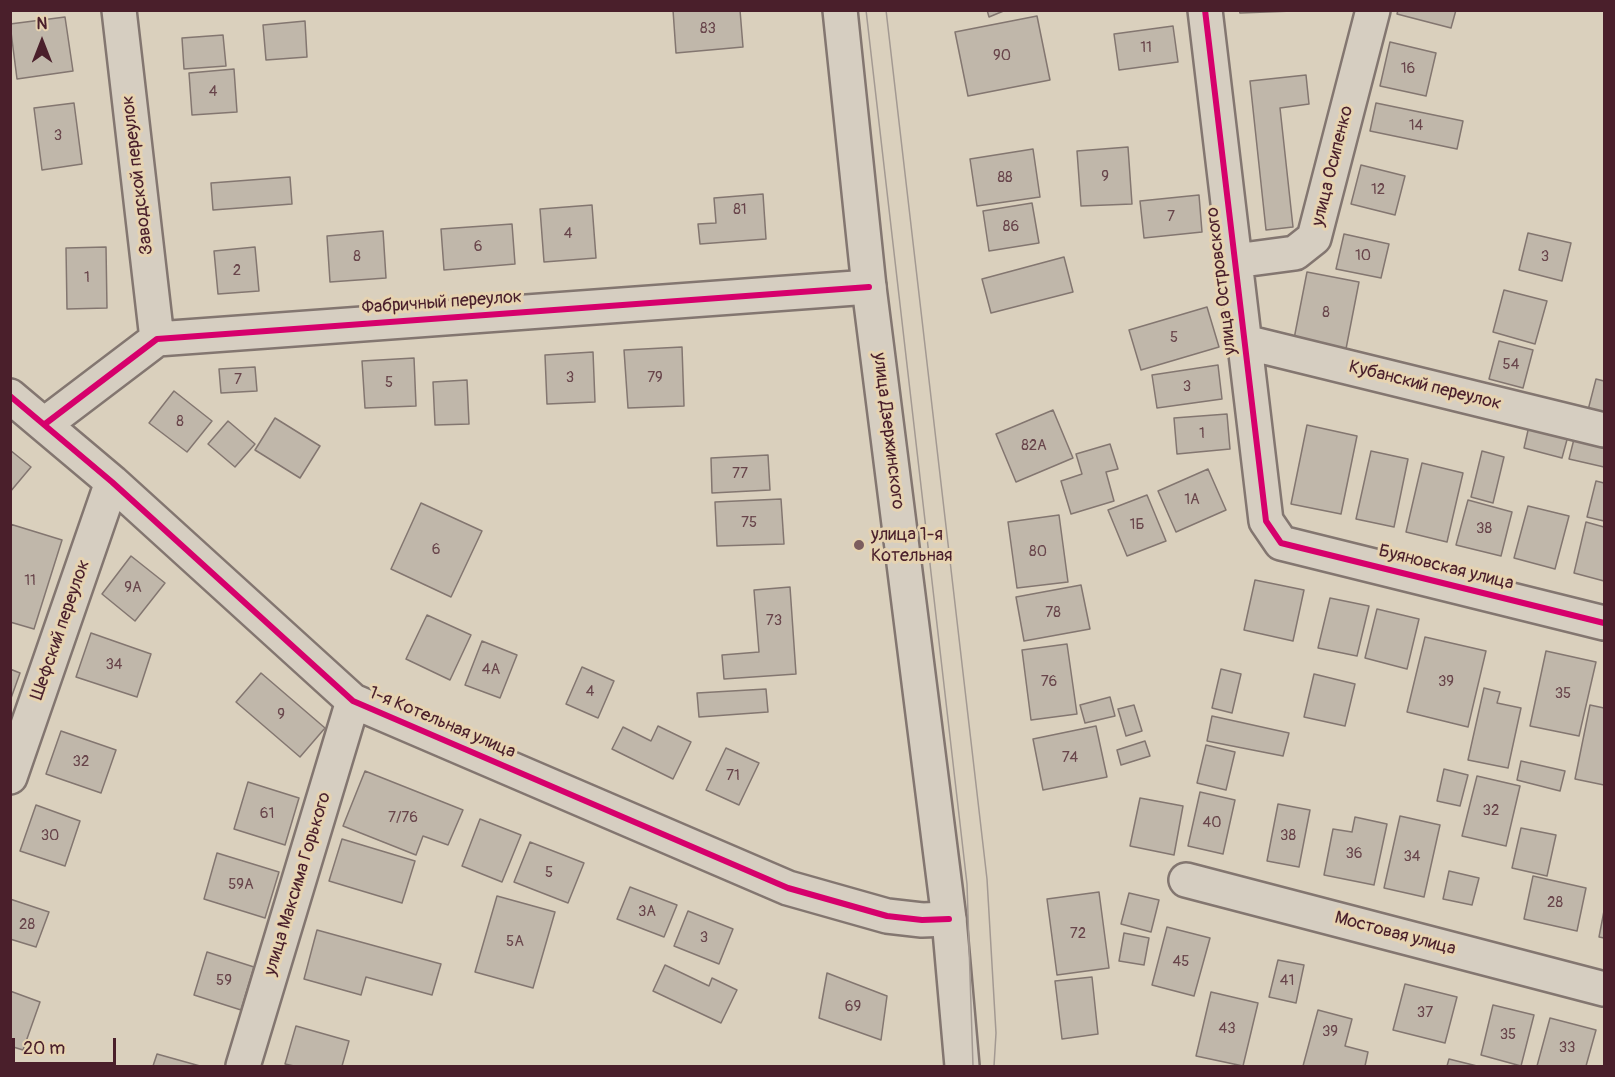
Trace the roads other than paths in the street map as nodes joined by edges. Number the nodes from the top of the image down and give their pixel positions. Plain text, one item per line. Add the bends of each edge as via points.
1 (119, 10) edge
2 (840, 10) edge
3 (1205, 10) edge
4 (1373, 10) edge
5 (1235, 261) junction
6 (869, 287) junction
7 (157, 339) junction
8 (1245, 342) junction
9 (10, 396) edge
10 (45, 424) junction
11 (1605, 430) edge
12 (112, 482) junction
13 (1281, 543) joint
14 (1605, 623) edge
15 (353, 701) junction
16 (10, 777) edge
17 (1186, 880) dead end
18 (949, 919) junction
19 (1605, 989) edge
20 (243, 1066) edge
21 (962, 1066) edge

1 - 7 street, Заводской переулок
2 - 6 street, улица Дзержинского
3 - 5 street, улица Островского
4 - 5 street, улица Осипенко via 1314,238 1295,253
5 - 8 street, улица Островского
6 - 7 street, Фабричный переулок
6 - 18 street, улица Дзержинского
7 - 10 street
8 - 11 street, Кубанский переулок
8 - 13 street, улица Островского via 1266,521
9 - 10 street, 1-я Котельная улица
10 - 12 street, 1-я Котельная улица
12 - 15 street, 1-я Котельная улица
12 - 16 street, Шефский переулок
13 - 14 street, Буяновская улица
15 - 18 street, 1-я Котельная улица via 788,888 887,916
15 - 20 street, улица Максима Горького
17 - 19 street, Мостовая улица
18 - 21 street, улица Дзержинского

